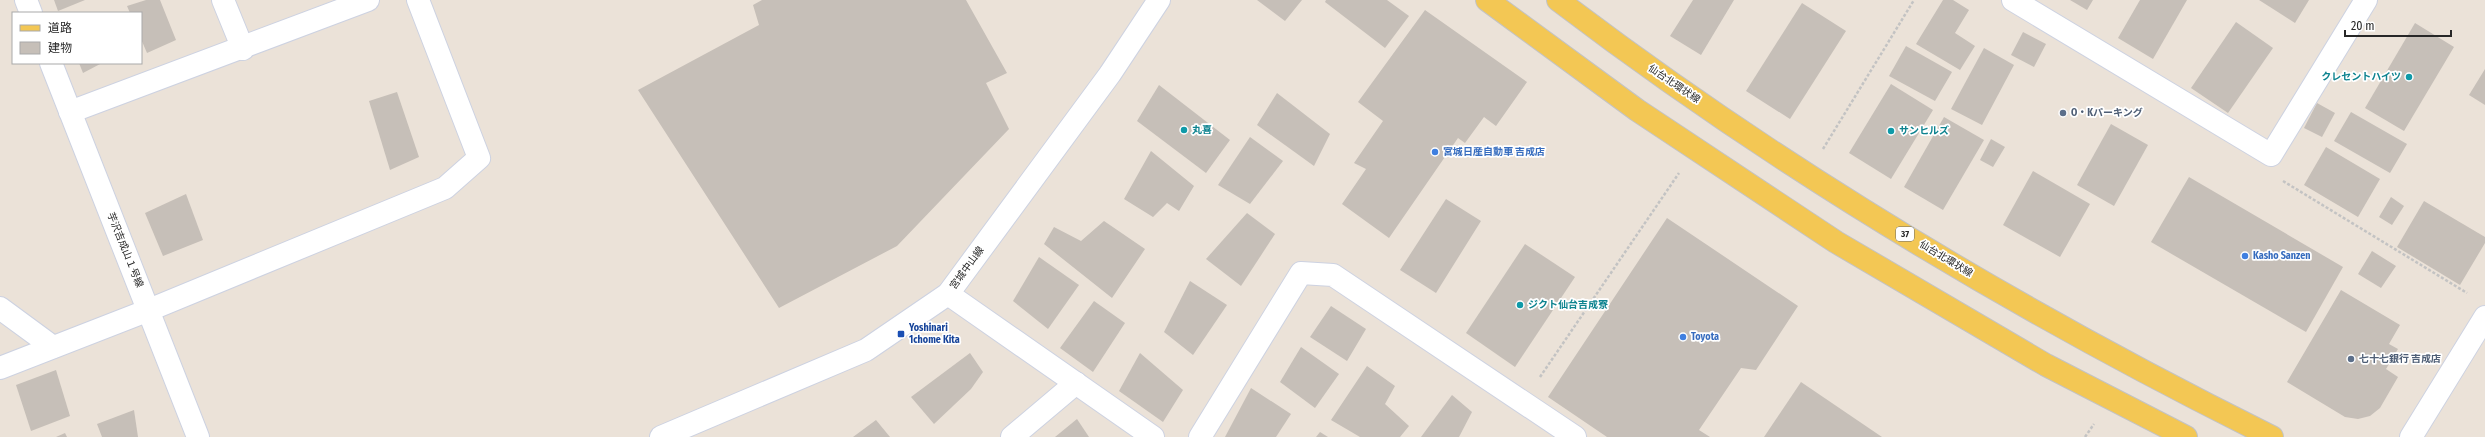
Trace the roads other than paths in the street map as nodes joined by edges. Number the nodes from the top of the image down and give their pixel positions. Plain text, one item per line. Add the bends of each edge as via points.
1 (26, 0) edge
2 (223, 0) edge
3 (368, 0) edge
4 (418, 0) edge
5 (1158, 0) edge
6 (1487, 0) edge
7 (1558, 0) edge
8 (2013, 0) edge
9 (2366, 0) edge
10 (31, 12) edge
11 (243, 49) junction
12 (51, 64) edge
13 (70, 112) junction
14 (948, 294) junction
15 (0, 308) edge
16 (149, 310) junction
17 (2485, 317) edge
18 (53, 347) junction
19 (0, 368) edge
20 (1076, 383) junction
21 (198, 437) edge
22 (661, 437) edge
23 (1012, 437) edge
24 (1153, 437) edge
25 (1200, 437) edge
26 (1575, 437) edge
27 (2186, 437) edge
28 (2272, 437) edge
29 (2411, 437) edge

1 - 10 street
2 - 11 street
3 - 11 street
4 - 16 street via 479,158 445,188
5 - 14 street, 宮城中山線 via 1110,74
6 - 27 main road via 1637,110 1836,242 2046,365
7 - 28 main road, 仙台北環状線 / 37 via 1622,49 1809,177 2033,311
8 - 9 street via 2271,155
11 - 13 street
12 - 13 street, 芋沢吉成山１号線
13 - 16 street, 芋沢吉成山１号線
14 - 20 street
14 - 22 street, 宮城中山線 via 866,350
15 - 18 street
16 - 18 street
16 - 21 street, 芋沢吉成山１号線
17 - 29 street
18 - 19 street
20 - 23 street
20 - 24 street
25 - 26 street via 1301,273 1333,275

